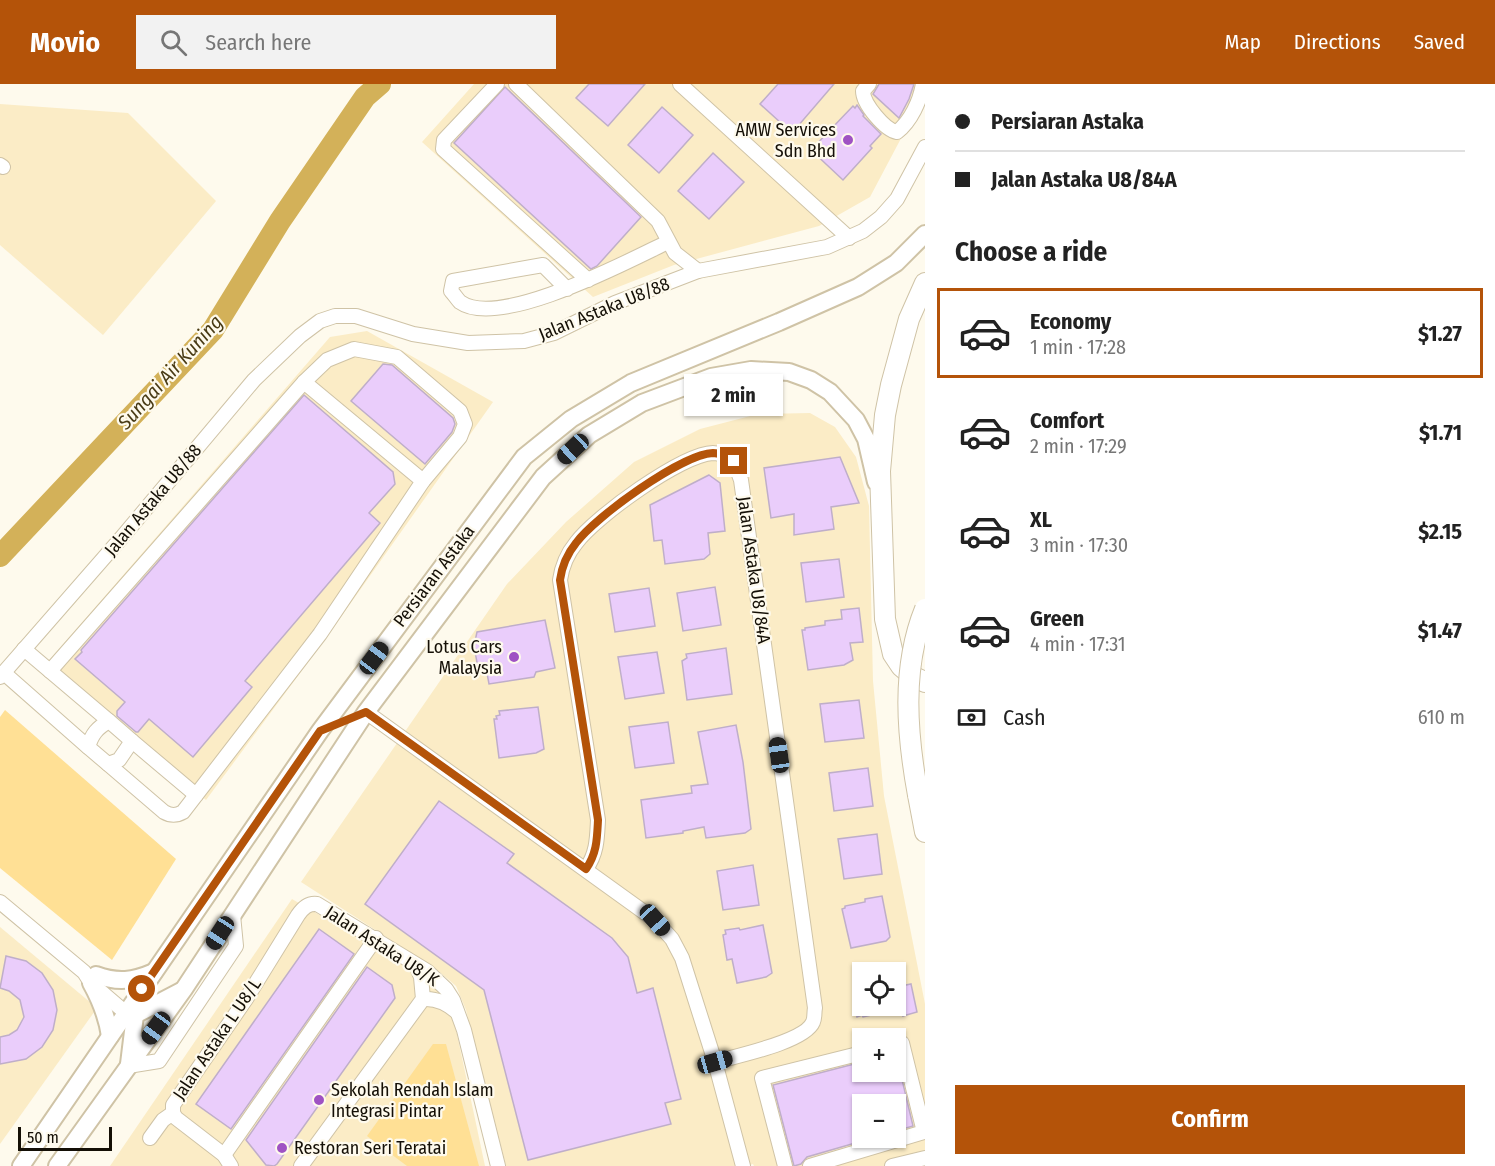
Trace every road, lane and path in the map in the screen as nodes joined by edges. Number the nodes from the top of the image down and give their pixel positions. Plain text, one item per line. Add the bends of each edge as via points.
1 (496, 84) edge
2 (516, 84) edge
3 (680, 84) edge
4 (869, 84) edge
5 (923, 84) edge
6 (925, 147) edge
7 (925, 234) edge
8 (849, 238) junction
9 (668, 242) junction
10 (698, 271) junction
11 (588, 280) junction
12 (925, 283) edge
13 (567, 289) junction
14 (304, 382) junction
15 (423, 481) junction
16 (880, 498) junction
17 (925, 609) edge
18 (24, 649) junction
19 (50, 671) junction
20 (2, 675) edge
21 (925, 682) edge
22 (366, 712) junction
23 (109, 722) junction
24 (320, 731) junction
25 (132, 741) junction
26 (88, 747) junction
27 (108, 764) junction
28 (196, 795) junction
29 (925, 832) edge
30 (586, 869) junction
31 (0, 902) edge
32 (312, 903) joint
33 (233, 915) junction
34 (376, 938) junction
35 (416, 965) junction
36 (154, 972) junction
37 (90, 977) junction
38 (184, 989) junction
39 (423, 999) junction
40 (130, 1011) junction
41 (457, 1012) junction
42 (110, 1036) junction
43 (852, 1056) edge
44 (906, 1059) edge
45 (715, 1062) junction
46 (128, 1066) junction
47 (173, 1113) junction
48 (150, 1138) dead end
49 (925, 1158) edge
50 (227, 1160) edge
51 (21, 1166) edge
52 (57, 1166) edge
53 (301, 1166) edge
54 (498, 1166) edge
55 (743, 1166) edge
56 (785, 1166) edge
57 (810, 1166) edge
58 (892, 1166) edge

1 - 11 street via 444,140 443,149
2 - 9 street via 658,221
3 - 8 street
4 - 5 street via 862,91 867,105 891,131 897,132 915,108
6 - 8 street, Jalan Astaka U8/88 via 897,199 881,217
7 - 24 main road, Persiaran Astaka via 896,263 858,287 631,383 571,419 524,457
8 - 10 street, Jalan Astaka U8/88 via 827,247
9 - 10 street via 675,253
9 - 11 street
10 - 18 street, Jalan Astaka U8/88 via 615,303 554,333 524,340 468,344 412,334 356,316 320,321 254,380
11 - 13 street
12 - 16 highway via 909,319 891,385
13 - 13 street via 528,302 491,308 459,302 451,291 453,281 543,265
14 - 15 street
14 - 15 street via 327,360 354,349 397,357 460,411 465,424 460,437
14 - 19 street
15 - 28 street via 320,634
16 - 21 highway via 885,619 893,654 901,666
16 - 22 main road, Persiaran Astaka via 861,428 835,396 811,380 789,372 751,370 711,377 642,403 589,435 543,477
17 - 29 highway, bridge via 908,690 912,762
18 - 19 street
18 - 20 street, Jalan Astaka U8/88
19 - 23 street
20 - 26 street
22 - 24 main road
22 - 30 street
22 - 33 main road, Persiaran Astaka
23 - 25 street
23 - 26 street via 92,735
24 - 36 main road, Persiaran Astaka
25 - 27 street via 119,760
25 - 28 street
26 - 27 street
27 - 28 street via 170,815 183,812
30 - 45 street via 655,920 672,939 682,958
30 - 45 street, Jalan Astaka U8/84A via 594,857 598,820 560,580 562,569 591,527 634,492 690,460 711,453 724,455 734,461 741,480 815,1008 813,1022 806,1031 789,1041
31 - 37 street
32 - 34 street, Jalan Astaka U8/K
32 - 47 street, Jalan Astaka L U8/L via 298,915 173,1105
33 - 38 main road, Persiaran Astaka
33 - 46 street via 236,946 159,1061
34 - 35 street, Jalan Astaka U8/K
34 - 50 street
35 - 39 street
35 - 41 street, Jalan Astaka U8/K via 438,979
36 - 37 main road via 122,982
36 - 40 main road, Persiaran Astaka
37 - 40 street
37 - 42 main road via 101,1000
38 - 40 main road
38 - 46 main road, Persiaran Astaka
39 - 41 street via 447,1004
39 - 53 street
40 - 42 main road, Persiaran Astaka
40 - 46 main road
41 - 54 street, Jalan Astaka U8/K
42 - 51 main road, Persiaran Astaka
43 - 56 street via 762,1078
44 - 57 street via 924,1132
45 - 55 street
46 - 52 main road, Persiaran Astaka
47 - 48 street
47 - 50 street, Jalan Astaka L U8/L
49 - 58 street

